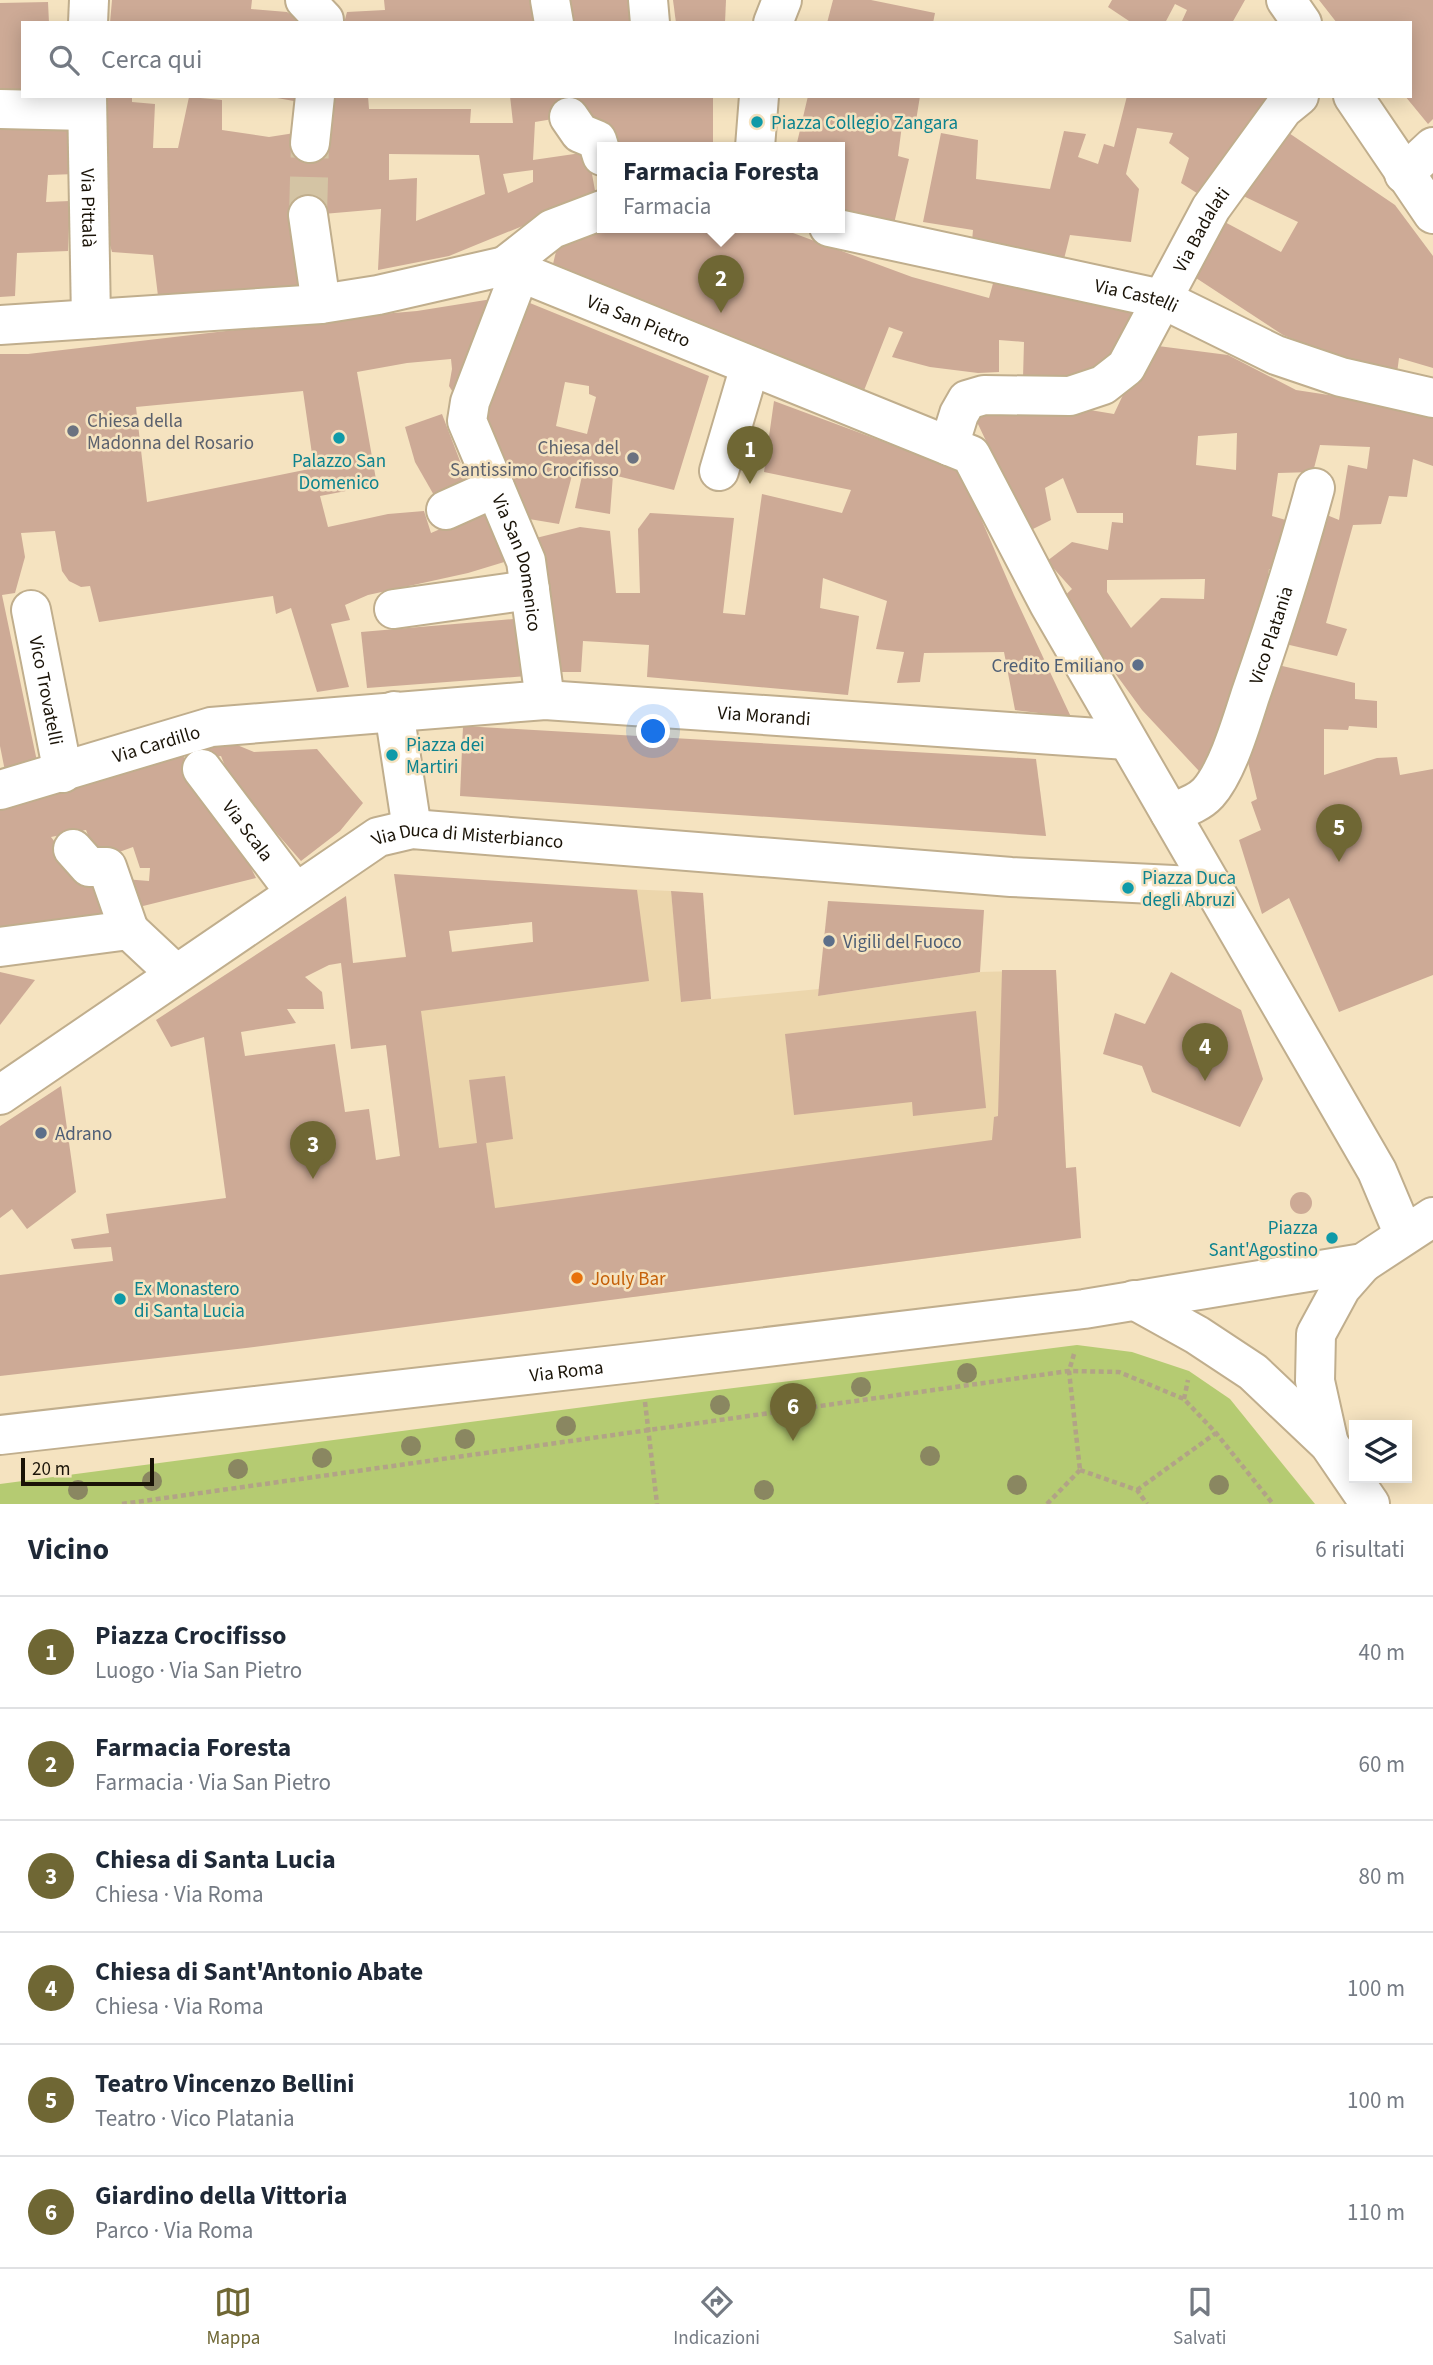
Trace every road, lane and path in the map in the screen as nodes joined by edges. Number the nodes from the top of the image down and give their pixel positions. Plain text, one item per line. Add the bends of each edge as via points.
1 (89, 0) edge
2 (550, 0) edge
3 (648, 0) edge
4 (760, 0) edge
5 (782, 0) edge
6 (1286, 0) edge
7 (88, 21) edge
8 (554, 21) edge
9 (650, 21) edge
10 (761, 21) edge
11 (774, 21) edge
12 (1301, 21) edge
13 (315, 98) edge
14 (759, 98) edge
15 (1296, 98) edge
16 (1354, 98) edge
17 (87, 104) edge
18 (0, 109) edge
19 (569, 117) dead end
20 (598, 142) edge
21 (755, 142) edge
22 (310, 143) tunnel mouth
23 (1433, 147) edge
24 (1405, 174) junction
25 (597, 212) edge
26 (1433, 214) edge
27 (308, 215) tunnel mouth
28 (845, 230) edge
29 (512, 269) junction
30 (1163, 299) junction
31 (321, 304) junction
32 (91, 319) junction
33 (0, 325) edge
34 (750, 366) junction
35 (1433, 397) edge
36 (949, 446) junction
37 (719, 471) dead end
38 (495, 488) junction
39 (1315, 488) dead end
40 (446, 510) dead end
41 (530, 590) junction
42 (394, 609) dead end
43 (31, 610) dead end
44 (544, 700) junction
45 (394, 712) junction
46 (1120, 727) junction
47 (202, 769) dead end
48 (63, 773) junction
49 (0, 790) edge
50 (1170, 813) junction
51 (412, 829) junction
52 (73, 849) dead end
53 (1214, 887) junction
54 (295, 892) junction
55 (129, 930) junction
56 (0, 947) edge
57 (176, 974) junction
58 (0, 1095) edge
59 (1418, 1226) edge
60 (1363, 1264) junction
61 (1134, 1300) junction
62 (1077, 1345) dead end
63 (641, 1362) junction
64 (1069, 1371) junction
65 (649, 1428) junction
66 (1216, 1433) junction
67 (0, 1435) edge
68 (1329, 1444) junction
69 (1080, 1470) junction
70 (1137, 1490) junction
71 (122, 1504) edge
72 (657, 1504) edge
73 (1047, 1504) edge
74 (1147, 1504) edge
75 (1273, 1504) edge
76 (1370, 1504) edge

1 - 7 street
2 - 8 street
3 - 9 street
4 - 10 street
5 - 11 street
6 - 12 street
13 - 22 street
14 - 21 street
15 - 30 street, Via Badalati via 1283,108 1211,208
16 - 24 street
17 - 18 street
17 - 32 street, Via Pittalà
19 - 20 street via 580,133
23 - 24 street
24 - 26 street
25 - 29 street via 552,229
27 - 31 street
28 - 30 street, Via Castelli
29 - 31 street
29 - 34 street, Via San Pietro
29 - 38 street, Via San Domenico via 467,421
30 - 35 street, Via Castelli via 1276,355 1341,377
30 - 36 street, Via Badalati via 1126,367 1102,385 1070,396 985,395 967,400
31 - 32 street
32 - 33 street
34 - 36 street, Via San Pietro
34 - 37 street
36 - 46 street, Via San Pietro via 971,455
38 - 40 street
38 - 41 street, Via San Domenico via 526,561
39 - 50 street, Vico Platania via 1287,587 1216,782 1206,796
41 - 42 street
41 - 44 street, Via San Domenico
43 - 48 street, Vico Trovatelli
44 - 45 street, Via Morandi
44 - 46 street, Via Morandi via 1056,735
45 - 48 street, Via Cardillo via 211,727
45 - 51 street
46 - 50 street, Via San Pietro
47 - 54 street, Via Scala
48 - 49 street, Via Cardillo
50 - 53 street, Via San Pietro
51 - 53 street, Via Duca di Misterbianco via 1012,877
51 - 54 street, Via Duca di Misterbianco via 378,837
52 - 55 street via 89,867 107,867
53 - 59 street, Via San Pietro via 1377,1171
54 - 57 street, Via Duca di Misterbianco
55 - 56 street
55 - 57 street
57 - 58 street, Via Duca di Misterbianco
59 - 60 street
60 - 61 street, Via Roma
60 - 68 street via 1341,1288 1316,1334 1315,1381
61 - 63 street, Via Roma
61 - 68 street via 1253,1372
62 - 64 path
63 - 65 path
63 - 67 street, Via Roma
64 - 65 path
64 - 66 path via 1119,1372 1184,1399
64 - 69 path
65 - 71 path
65 - 72 path
66 - 70 path
66 - 75 path
68 - 76 street
69 - 70 path
69 - 73 path
70 - 74 path

